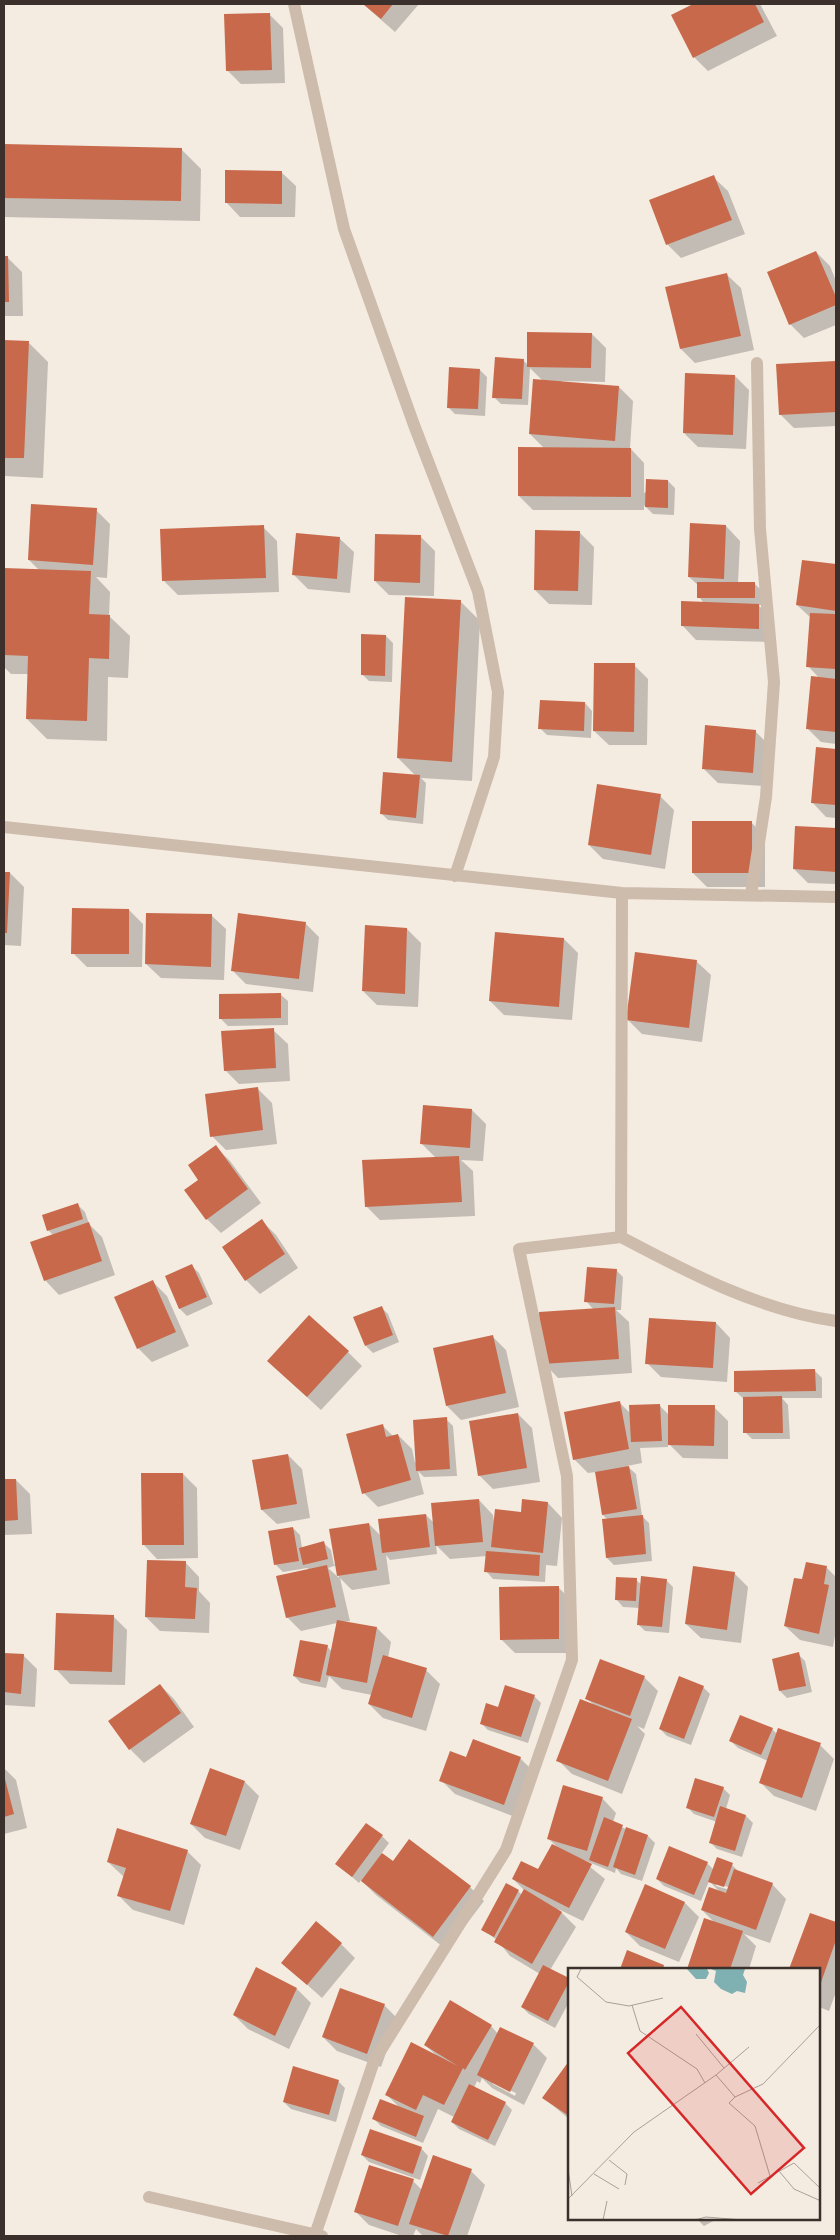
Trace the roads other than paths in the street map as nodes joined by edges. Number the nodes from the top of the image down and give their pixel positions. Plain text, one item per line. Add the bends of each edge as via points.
1 (294, 4) edge
2 (757, 363) dead end
3 (4, 827) edge
4 (455, 876) junction
5 (622, 892) junction
6 (751, 895) junction
7 (836, 897) edge
8 (620, 1237) junction
9 (836, 1321) edge
10 (149, 2197) dead end
11 (318, 2235) edge

1 - 4 street via 344,229 478,591 498,692 494,757
2 - 6 street via 760,529 774,682 766,797
3 - 4 street
4 - 5 street
5 - 6 street
5 - 8 street
6 - 7 street
8 - 9 street via 704,1281 804,1316
8 - 11 street via 519,1249 566,1476 572,1660 506,1850 374,2061
10 - 11 street

